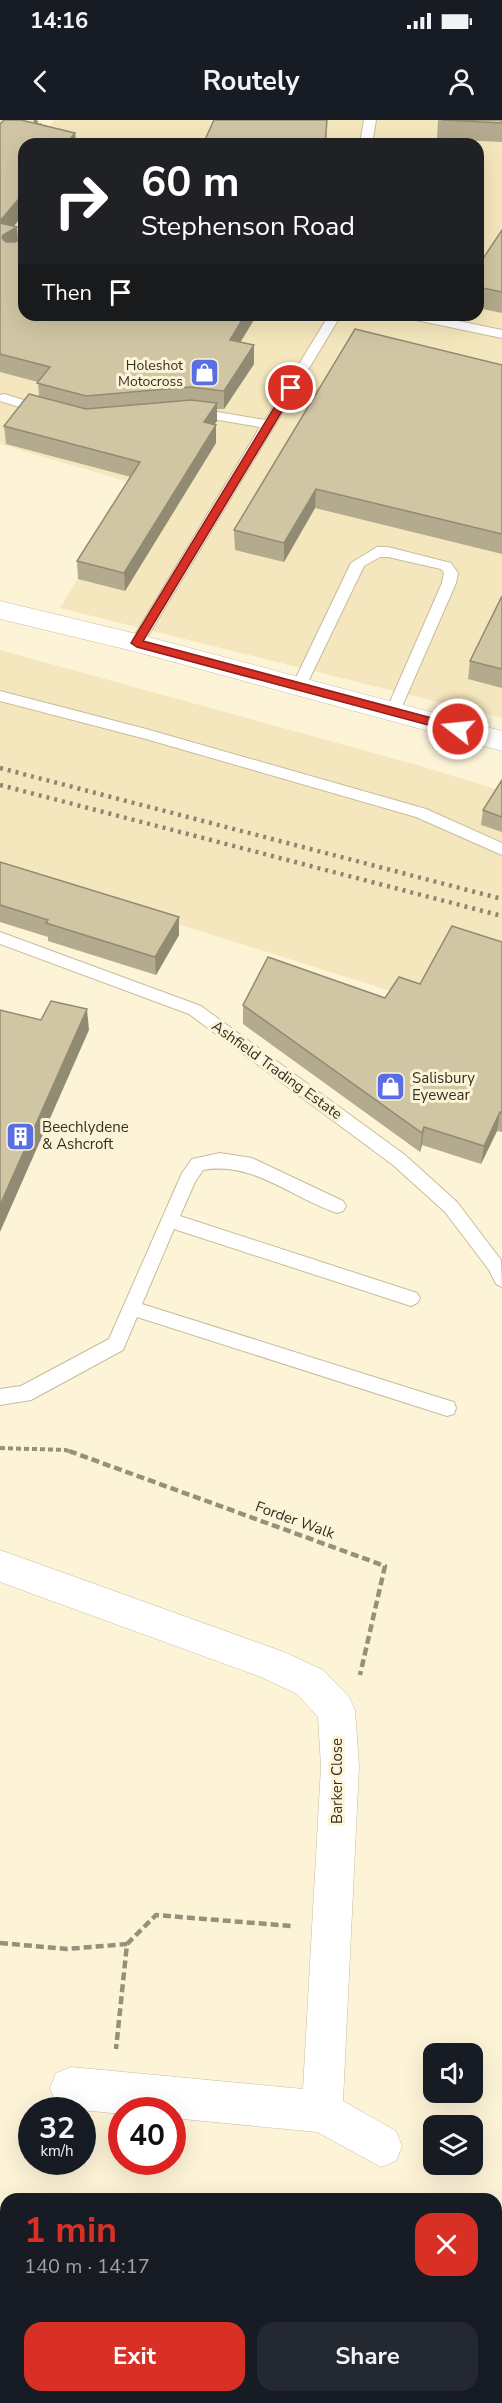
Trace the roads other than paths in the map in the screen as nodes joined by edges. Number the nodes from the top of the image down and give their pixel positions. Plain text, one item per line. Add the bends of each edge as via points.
1 (370, 120) edge
2 (367, 138) edge
3 (331, 321) edge
4 (440, 321) edge
5 (502, 334) edge
6 (4, 398) dead end
7 (182, 412) edge
8 (54, 413) edge
9 (269, 425) junction
10 (0, 610) edge
11 (137, 643) junction
12 (298, 686) junction
13 (0, 696) edge
14 (393, 711) junction
15 (502, 741) edge
16 (502, 849) edge
17 (0, 938) edge
18 (337, 1206) dead end
19 (169, 1220) junction
20 (502, 1279) edge
21 (411, 1298) dead end
22 (131, 1308) junction
23 (0, 1397) edge
24 (447, 1408) dead end
25 (0, 1566) edge
26 (71, 2088) dead end
27 (322, 2112) junction
28 (381, 2146) dead end

1 - 2 lane
3 - 9 lane
4 - 5 lane
6 - 8 lane
7 - 9 lane
9 - 11 lane
10 - 11 street
11 - 12 street
12 - 14 street
12 - 14 lane via 358,563 376,552 388,552 446,566 452,573 449,584
13 - 16 lane via 421,813
14 - 15 street
17 - 20 lane, Ashfield Trading Estate via 195,1010 399,1160 451,1208
18 - 19 lane via 246,1163 220,1160 198,1164
19 - 21 lane
19 - 22 lane
22 - 23 lane via 116,1344 24,1394
22 - 24 lane
25 - 27 street, Barker Close via 271,1664 310,1682 336,1710 340,1766
26 - 27 street
27 - 28 street

